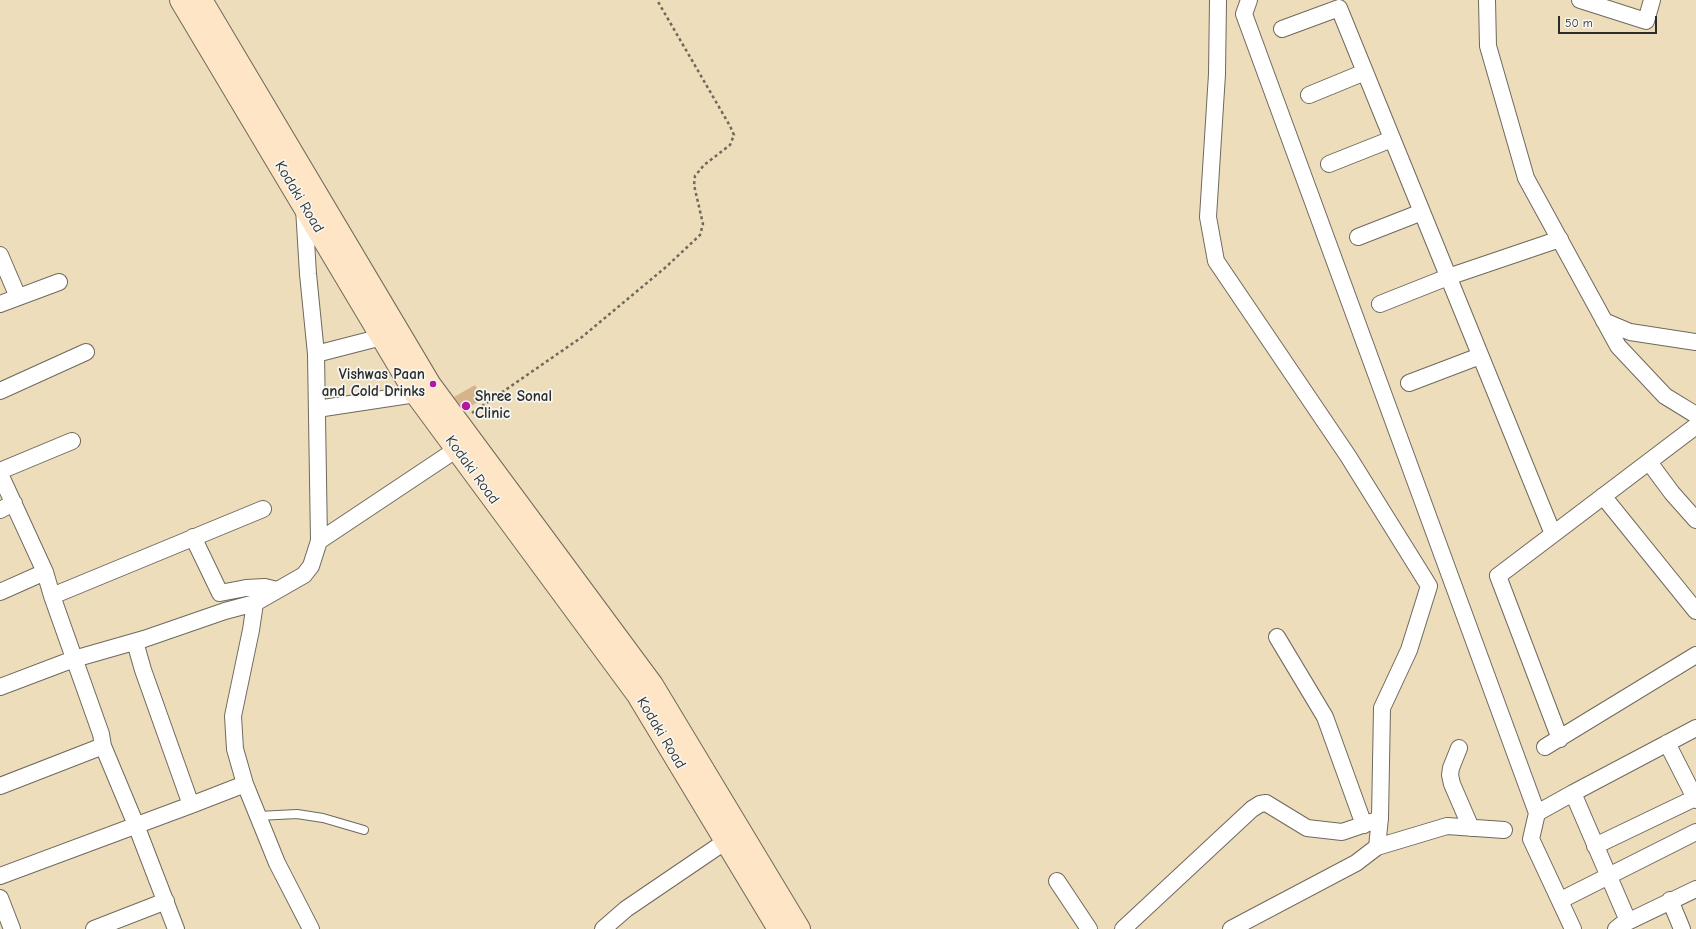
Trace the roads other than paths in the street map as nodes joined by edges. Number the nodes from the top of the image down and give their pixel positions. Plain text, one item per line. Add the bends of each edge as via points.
1 (181, 0) edge
2 (201, 0) edge
3 (1218, 0) edge
4 (1249, 0) edge
5 (1487, 0) edge
6 (1580, 0) edge
7 (1652, 0) edge
8 (1282, 29) dead end
9 (1365, 72) junction
10 (1308, 95) dead end
11 (1392, 139) junction
12 (1329, 164) dead end
13 (304, 206) junction
14 (1422, 212) junction
15 (1358, 237) dead end
16 (1560, 239) junction
17 (0, 255) edge
18 (1448, 277) junction
19 (59, 282) dead end
20 (18, 297) junction
21 (0, 304) edge
22 (1380, 304) dead end
23 (1604, 321) junction
24 (382, 337) junction
25 (1696, 342) edge
26 (86, 352) dead end
27 (316, 354) junction
28 (1480, 356) junction
29 (1409, 383) dead end
30 (0, 391) edge
31 (416, 394) junction
32 (317, 409) junction
33 (1696, 415) edge
34 (1696, 426) edge
35 (72, 441) dead end
36 (457, 449) junction
37 (1649, 462) junction
38 (0, 471) edge
39 (0, 474) edge
40 (1603, 496) junction
41 (7, 506) edge
42 (263, 510) dead end
43 (1696, 520) edge
44 (1553, 534) junction
45 (192, 537) junction
46 (319, 542) junction
47 (45, 572) junction
48 (277, 590) junction
49 (0, 592) edge
50 (52, 596) junction
51 (255, 603) junction
52 (1696, 611) edge
53 (1277, 637) dead end
54 (135, 642) junction
55 (1696, 655) edge
56 (74, 659) junction
57 (0, 687) edge
58 (1696, 728) edge
59 (1560, 739) junction
60 (1667, 743) junction
61 (103, 746) junction
62 (1545, 747) dead end
63 (1459, 748) dead end
64 (245, 784) junction
65 (0, 786) edge
66 (1573, 792) junction
67 (1696, 799) edge
68 (191, 805) junction
69 (1537, 813) junction
70 (258, 816) junction
71 (1380, 819) junction
72 (136, 825) junction
73 (1364, 825) junction
74 (1472, 828) junction
75 (364, 830) dead end
76 (1504, 830) dead end
77 (1696, 832) edge
78 (726, 840) junction
79 (1596, 846) junction
80 (1377, 847) junction
81 (0, 876) edge
82 (1609, 876) junction
83 (1057, 880) dead end
84 (1696, 888) edge
85 (0, 898) edge
86 (1561, 900) junction
87 (1670, 900) junction
88 (166, 901) junction
89 (1621, 927) edge
90 (12, 929) edge
91 (94, 929) edge
92 (176, 929) edge
93 (311, 929) edge
94 (603, 929) edge
95 (779, 929) edge
96 (799, 929) edge
97 (1089, 929) edge
98 (1123, 929) edge
99 (1231, 929) edge
100 (1573, 929) edge
101 (1682, 929) edge

1 - 13 main road, Kodaki Road
2 - 96 main road, Kodaki Road via 430,385 652,685
3 - 71 street via 1217,74 1208,217 1216,261 1348,456 1429,586 1408,650 1382,708
4 - 69 street via 1244,14
5 - 16 street via 1488,46 1526,178
6 - 7 street via 1646,21
8 - 9 street via 1339,8
9 - 10 street
9 - 11 street
11 - 12 street
11 - 14 street
13 - 24 main road, Kodaki Road
13 - 27 street
14 - 15 street
14 - 18 street
16 - 18 street
16 - 23 street
17 - 20 street
18 - 22 street
18 - 28 street
19 - 20 street
20 - 21 street
23 - 25 street via 1630,332
23 - 33 street via 1618,346 1665,396
24 - 27 street
24 - 31 main road, Kodaki Road
26 - 30 street
27 - 32 street
28 - 29 street
28 - 44 street
31 - 32 street
31 - 36 main road, Kodaki Road
32 - 46 street
34 - 37 street
35 - 38 street
36 - 46 street
36 - 78 main road, Kodaki Road via 638,695
37 - 40 street
37 - 43 street
39 - 41 street
40 - 44 street
40 - 52 street
41 - 47 street
42 - 45 street
44 - 59 street via 1498,576
45 - 48 street via 220,593 246,588 265,587
45 - 50 street
46 - 48 street via 312,566 304,575
47 - 49 street
47 - 50 street
48 - 51 street
50 - 56 street
51 - 54 street
51 - 64 street via 252,630 233,716 235,750
53 - 73 street via 1325,717
54 - 56 street
54 - 68 street
55 - 59 street
56 - 57 street
56 - 61 street
58 - 60 street
59 - 62 street
60 - 66 street
60 - 67 street
61 - 65 street
61 - 72 street
63 - 74 street via 1450,775
64 - 68 street
64 - 70 street
66 - 69 street
66 - 79 street
67 - 79 street
68 - 72 street
69 - 86 street via 1531,839
70 - 75 lane via 297,814 323,818
70 - 93 street via 277,863
71 - 73 street
71 - 80 street
72 - 81 street
72 - 88 street
73 - 98 street via 1342,832 1307,828 1266,803 1260,804
74 - 76 street
74 - 80 street via 1447,826
77 - 82 street
78 - 94 street via 626,909
78 - 95 main road, Kodaki Road
79 - 82 street
80 - 99 street via 1356,863
82 - 86 street
82 - 89 street
83 - 97 street
84 - 87 street
85 - 90 street
86 - 100 street
87 - 89 street
87 - 101 street
88 - 91 street
88 - 92 street

